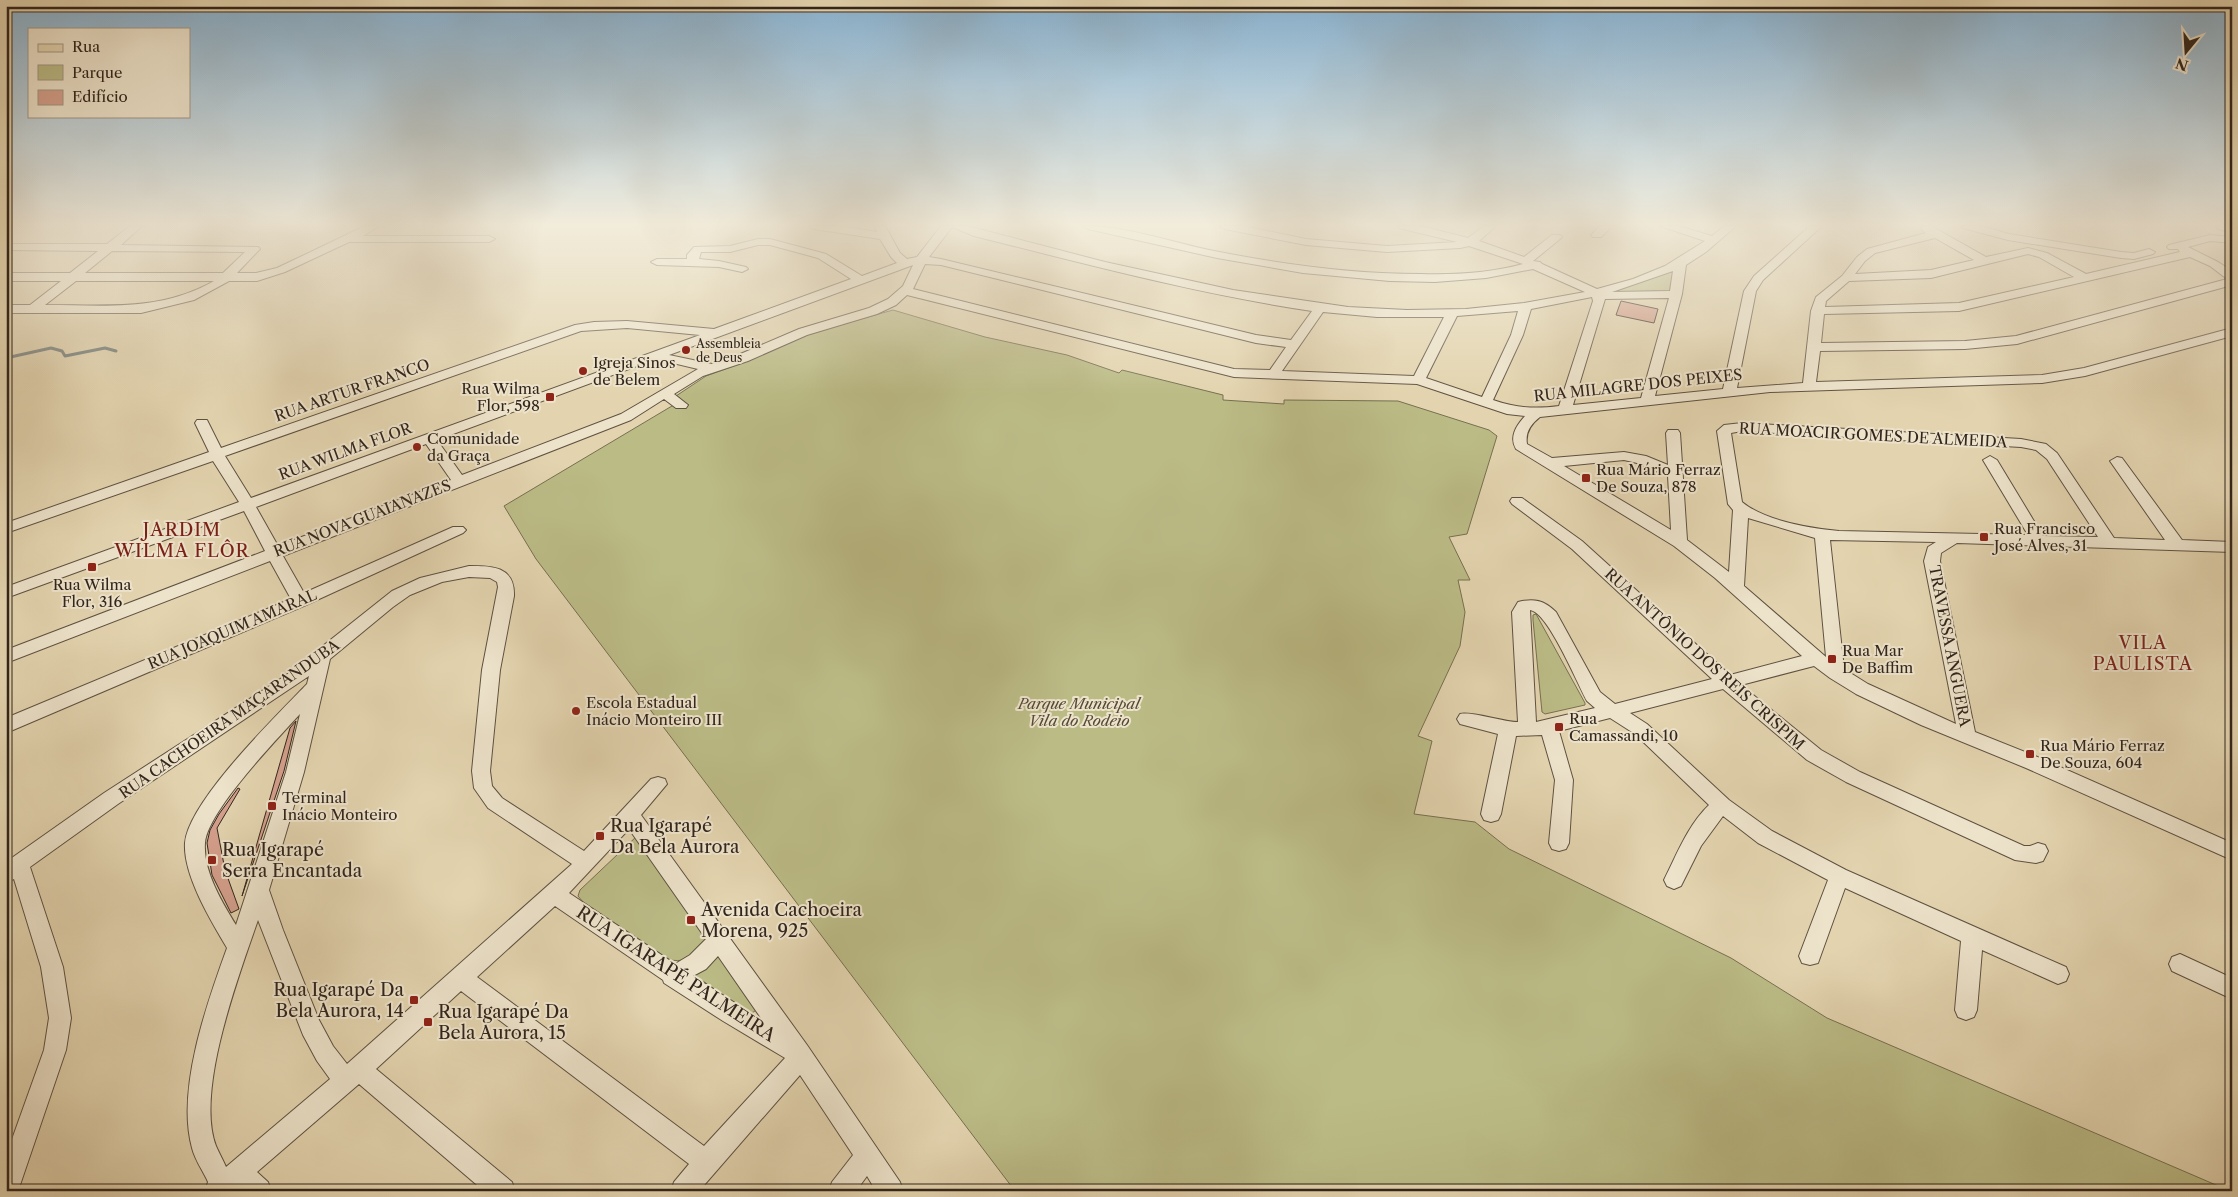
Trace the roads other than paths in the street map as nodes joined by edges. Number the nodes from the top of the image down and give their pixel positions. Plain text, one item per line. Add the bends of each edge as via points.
1 (66, 282) edge
2 (219, 282) edge
3 (851, 282) edge
4 (910, 282) edge
5 (1022, 282) edge
6 (1181, 282) edge
7 (1573, 282) edge
8 (1630, 282) edge
9 (1678, 282) edge
10 (1756, 282) edge
11 (1841, 282) edge
12 (2068, 282) edge
13 (2229, 282) edge
14 (906, 290) junction
15 (1598, 294) junction
16 (1676, 294) junction
17 (1526, 306) junction
18 (1320, 308) junction
19 (6, 309) edge
20 (34, 309) junction
21 (1817, 311) junction
22 (1453, 312) junction
23 (715, 332) junction
24 (2232, 332) edge
25 (1294, 344) junction
26 (1814, 347) junction
27 (654, 355) junction
28 (713, 368) junction
29 (1274, 375) junction
30 (1418, 380) junction
31 (1809, 386) junction
32 (1729, 392) junction
33 (664, 394) junction
34 (1646, 401) junction
35 (1486, 402) junction
36 (681, 405) dead end
37 (1564, 411) junction
38 (1536, 413) junction
39 (202, 423) dead end
40 (1673, 433) dead end
41 (428, 438) junction
42 (217, 455) junction
43 (1990, 460) dead end
44 (2117, 461) dead end
45 (1549, 463) junction
46 (1675, 474) junction
47 (459, 481) junction
48 (1517, 501) dead end
49 (247, 504) junction
50 (1741, 510) junction
51 (6, 528) edge
52 (458, 530) dead end
53 (1822, 534) junction
54 (1954, 538) junction
55 (2038, 541) junction
56 (1679, 542) junction
57 (2110, 544) junction
58 (2177, 545) junction
59 (2232, 547) edge
60 (274, 553) junction
61 (1736, 587) junction
62 (6, 593) edge
63 (300, 601) junction
64 (6, 657) edge
65 (322, 659) junction
66 (1816, 659) junction
67 (1836, 674) junction
68 (1728, 683) junction
69 (315, 687) junction
70 (1613, 711) junction
71 (1466, 719) dead end
72 (6, 726) edge
73 (1549, 727) junction
74 (1508, 730) junction
75 (1528, 730) junction
76 (1967, 736) junction
77 (658, 784) dead end
78 (1722, 805) junction
79 (1490, 814) dead end
80 (631, 816) junction
81 (1559, 843) dead end
82 (2038, 851) dead end
83 (2232, 852) edge
84 (586, 864) junction
85 (13, 869) edge
86 (1838, 876) junction
87 (1674, 880) dead end
88 (259, 890) junction
89 (554, 894) junction
90 (1972, 937) junction
91 (720, 940) junction
92 (239, 948) junction
93 (1810, 956) dead end
94 (2180, 964) dead end
95 (2058, 974) dead end
96 (672, 976) junction
97 (461, 978) junction
98 (2232, 989) edge
99 (1966, 1010) dead end
100 (800, 1055) junction
101 (352, 1075) junction
102 (867, 1156) junction
103 (706, 1162) junction
104 (226, 1183) edge
105 (6, 1191) edge
106 (259, 1191) edge
107 (503, 1191) edge
108 (683, 1191) edge
109 (841, 1191) edge
110 (891, 1191) edge

1 - 20 street
2 - 20 street via 196,297 161,307
3 - 23 street, RUA WILMA FLOR
4 - 14 street
5 - 25 street, RUA WILMA FLOR via 1256,339
6 - 18 street
7 - 15 street
8 - 15 street
9 - 16 street
10 - 32 street via 1750,291
11 - 21 street via 1823,297
12 - 21 street via 1959,307
13 - 26 street via 2017,340
14 - 28 street, RUA NOVA GUAIANAZES via 892,302 873,311 803,332
14 - 29 street, RUA MILAGRE DOS PEIXES via 1227,371
15 - 16 street
15 - 17 street
15 - 37 street
16 - 34 street
17 - 22 street
17 - 35 street via 1517,335
18 - 22 street via 1400,313
18 - 25 street
19 - 20 street
21 - 26 street
22 - 30 street
23 - 27 street, RUA WILMA FLOR
23 - 42 street, RUA ARTUR FRANCO via 637,327 579,328
24 - 31 street, RUA MILAGRE DOS PEIXES via 2058,377
25 - 29 street
26 - 31 street
27 - 28 street
27 - 41 street, RUA WILMA FLOR
28 - 33 street, RUA NOVA GUAIANAZES via 690,377
29 - 30 street, RUA MILAGRE DOS PEIXES
30 - 35 street, RUA MILAGRE DOS PEIXES
31 - 32 street, RUA MILAGRE DOS PEIXES
32 - 34 street, RUA MILAGRE DOS PEIXES
33 - 36 street
33 - 47 street, RUA NOVA GUAIANAZES via 626,417
34 - 37 street, RUA MILAGRE DOS PEIXES
35 - 38 street, RUA MILAGRE DOS PEIXES
37 - 38 street, RUA MILAGRE DOS PEIXES
38 - 45 street via 1518,439 1521,446
39 - 42 street
40 - 46 street
41 - 47 street
41 - 49 street, RUA WILMA FLOR
42 - 49 street
42 - 51 street, RUA ARTUR FRANCO
43 - 55 street
44 - 58 street
45 - 46 street via 1624,456 1641,459
45 - 56 street
46 - 56 street
47 - 60 street, RUA NOVA GUAIANAZES
48 - 68 street, RUA ANTÔNIO DOS REIS CRISPIM via 1577,545
49 - 60 street
49 - 62 street, RUA WILMA FLOR
50 - 53 street
50 - 57 street, RUA MOACIR GOMES DE ALMEIDA via 1734,502 1725,442 1724,431 1729,428 2021,443 2041,447 2052,456
50 - 61 street
52 - 63 street, RUA JOAQUIM AMARAL
53 - 54 street
53 - 67 street
54 - 55 street
54 - 76 street, TRAVESSA ANGUERA via 1934,551 1932,561
55 - 57 street
56 - 61 street
57 - 58 street
58 - 59 street
60 - 63 street
60 - 64 street, RUA NOVA GUAIANAZES
61 - 66 street
63 - 72 street, RUA JOAQUIM AMARAL
65 - 69 street
65 - 84 street, RUA CACHOEIRA MAÇARANDUBA via 393,598 412,587 459,573 484,572 504,579 506,596 491,670 481,772 483,788 495,803
65 - 85 street, RUA CACHOEIRA MAÇARANDUBA via 176,755
66 - 67 street
66 - 68 street
67 - 76 street via 1900,708
68 - 70 street
68 - 82 street, RUA ANTÔNIO DOS REIS CRISPIM via 1831,766 2022,854 2036,856
69 - 88 street via 295,772
69 - 92 street via 264,740 210,807 198,828 195,843 197,863 214,907
70 - 73 street
70 - 75 street via 1593,696 1553,619 1544,608 1531,604 1520,612
70 - 78 street via 1641,729
71 - 74 street
73 - 75 street
73 - 81 street via 1564,780
74 - 75 street
74 - 79 street
76 - 83 street
77 - 80 street
78 - 86 street via 1765,837
78 - 87 street via 1700,827
80 - 84 street
80 - 91 street
84 - 89 street
85 - 105 street via 52,967 60,1018 56,1050
86 - 90 street
86 - 93 street
88 - 92 street
88 - 101 street via 309,1026 323,1052
89 - 96 street, RUA IGARAPÉ PALMEIRA
89 - 97 street
90 - 95 street
90 - 99 street
91 - 96 street via 698,962
91 - 100 street
92 - 104 street via 226,981 200,1091 199,1118 204,1148
94 - 98 street
96 - 100 street, RUA IGARAPÉ PALMEIRA
97 - 101 street
97 - 103 street
100 - 102 street
100 - 103 street
101 - 104 street
101 - 107 street
102 - 109 street
102 - 110 street
103 - 108 street
104 - 106 street

